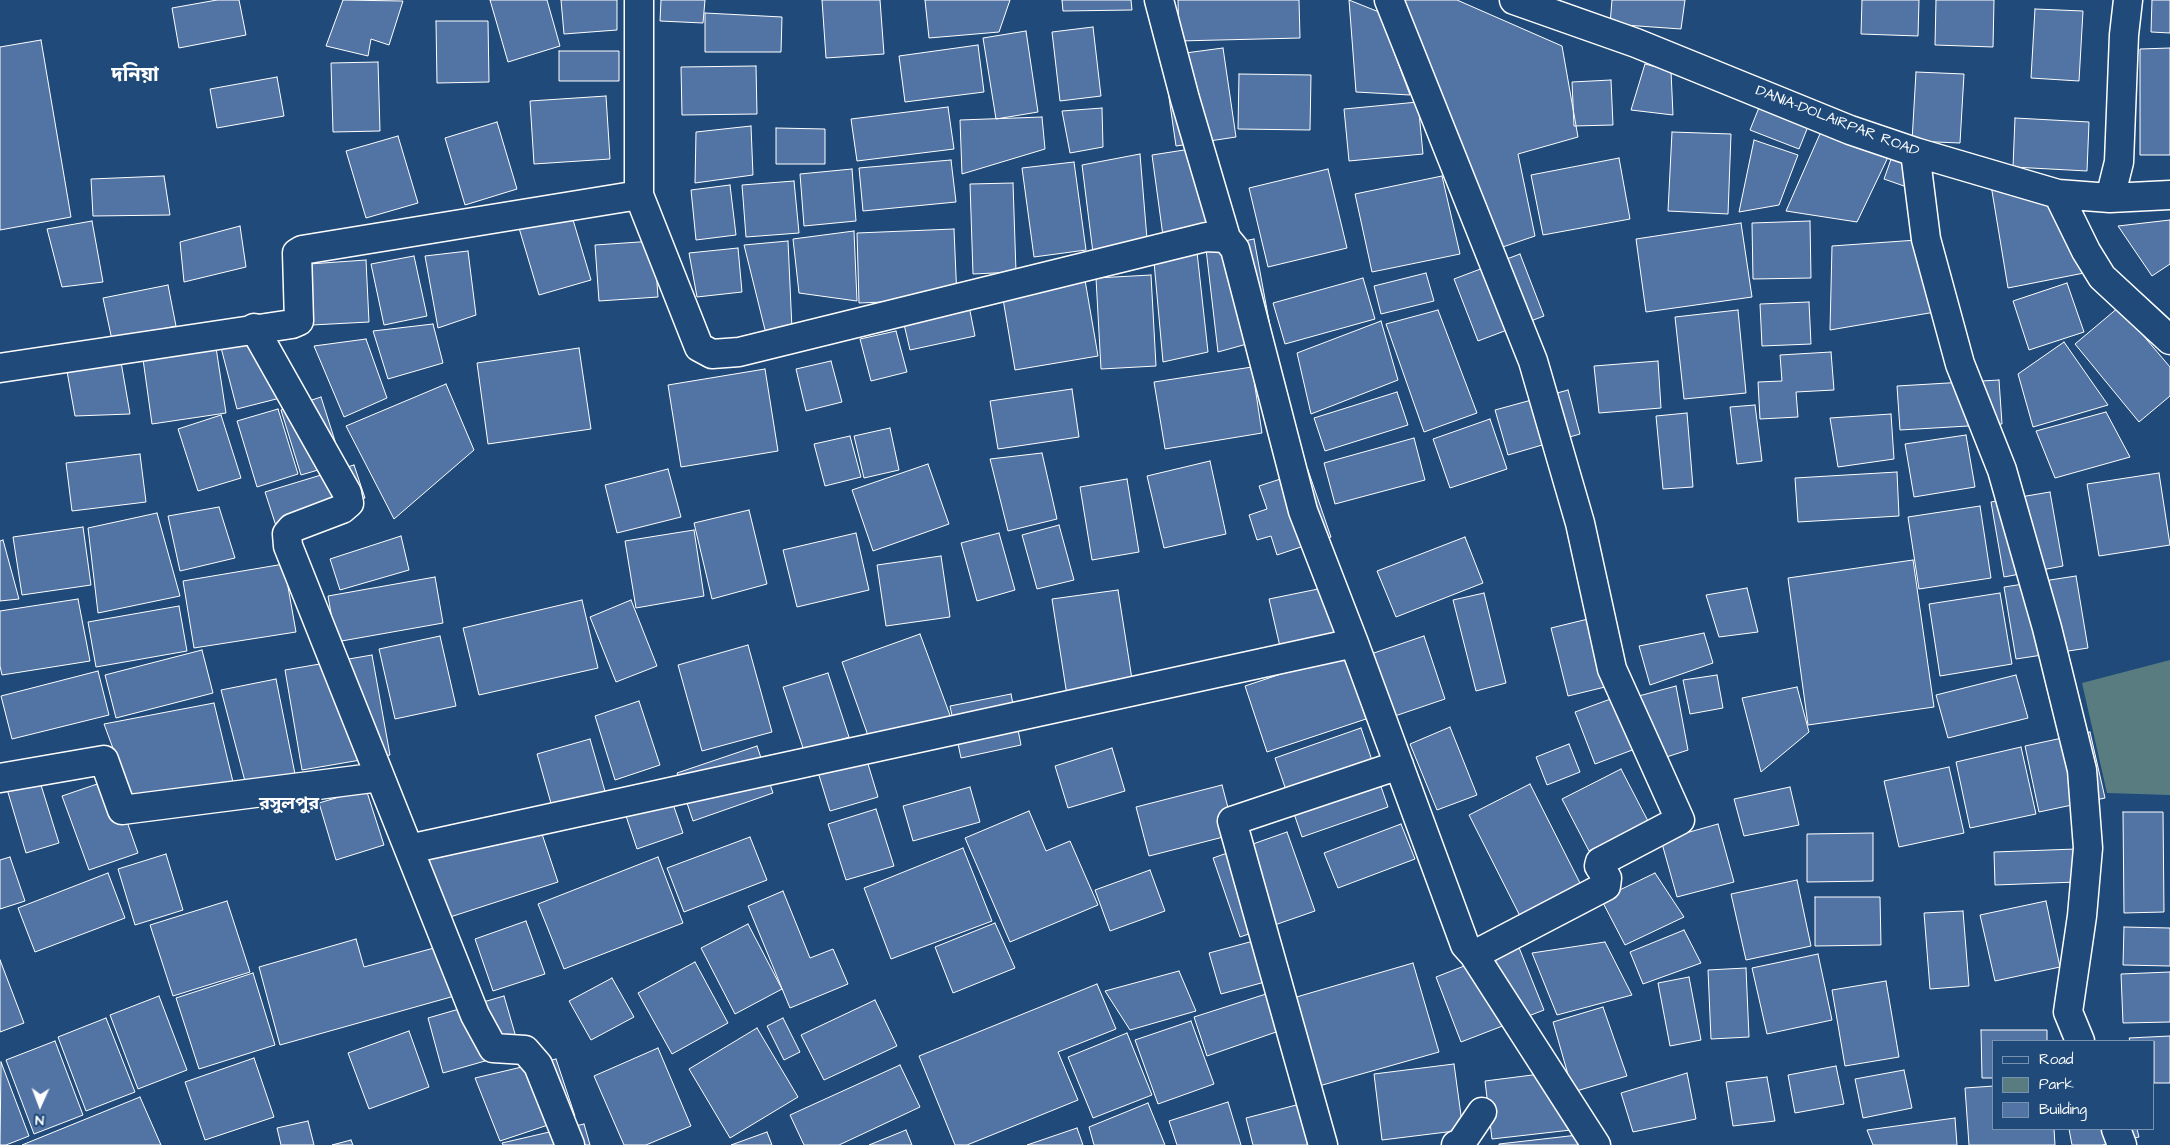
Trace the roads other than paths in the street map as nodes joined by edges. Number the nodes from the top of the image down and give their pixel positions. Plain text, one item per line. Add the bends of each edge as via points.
1 (639, 0) edge
2 (1159, 0) edge
3 (1389, 0) edge
4 (1514, 0) edge
5 (2128, 0) edge
6 (1915, 152) junction
7 (2058, 194) junction
8 (639, 195) junction
9 (2170, 195) edge
10 (2110, 198) junction
11 (1226, 238) junction
12 (254, 328) junction
13 (2170, 340) edge
14 (0, 368) edge
15 (1354, 643) junction
16 (1398, 765) junction
17 (380, 777) junction
18 (0, 778) edge
19 (409, 849) junction
20 (1474, 955) junction
21 (2080, 1040) edge
22 (1482, 1112) dead end
23 (2116, 1130) edge
24 (570, 1145) edge
25 (1323, 1145) edge
26 (1456, 1145) edge
27 (1596, 1145) edge
28 (2122, 1145) edge

1 - 8 street
2 - 11 street
3 - 20 street via 1533,361 1580,523 1612,669 1680,820 1600,862 1599,866 1607,878 1606,886
4 - 6 street, DANIA-DOLAIRPAR ROAD via 1636,43 1850,130
5 - 10 street via 2120,162
6 - 7 street, DANIA-DOLAIRPAR ROAD
6 - 21 street via 1926,239 1960,364 2002,470 2047,628 2082,770 2088,848 2068,1012
7 - 10 street, DANIA-DOLAIRPAR ROAD
7 - 13 street via 2102,277
8 - 11 street via 699,347 712,354 739,352 1206,237
8 - 12 street via 302,250 297,253 298,321
9 - 10 street, DANIA-DOLAIRPAR ROAD
11 - 15 street via 1235,249 1303,511
12 - 14 street
12 - 17 street via 347,493 349,503 342,509 292,528 287,534 288,546
15 - 16 street
15 - 19 street
16 - 20 street via 1465,945
16 - 25 street via 1232,821
17 - 18 street via 122,810 104,760
17 - 19 street
19 - 24 street via 474,1015 493,1048 525,1050 538,1065
20 - 27 street
22 - 26 street via 1461,1143
23 - 28 street

